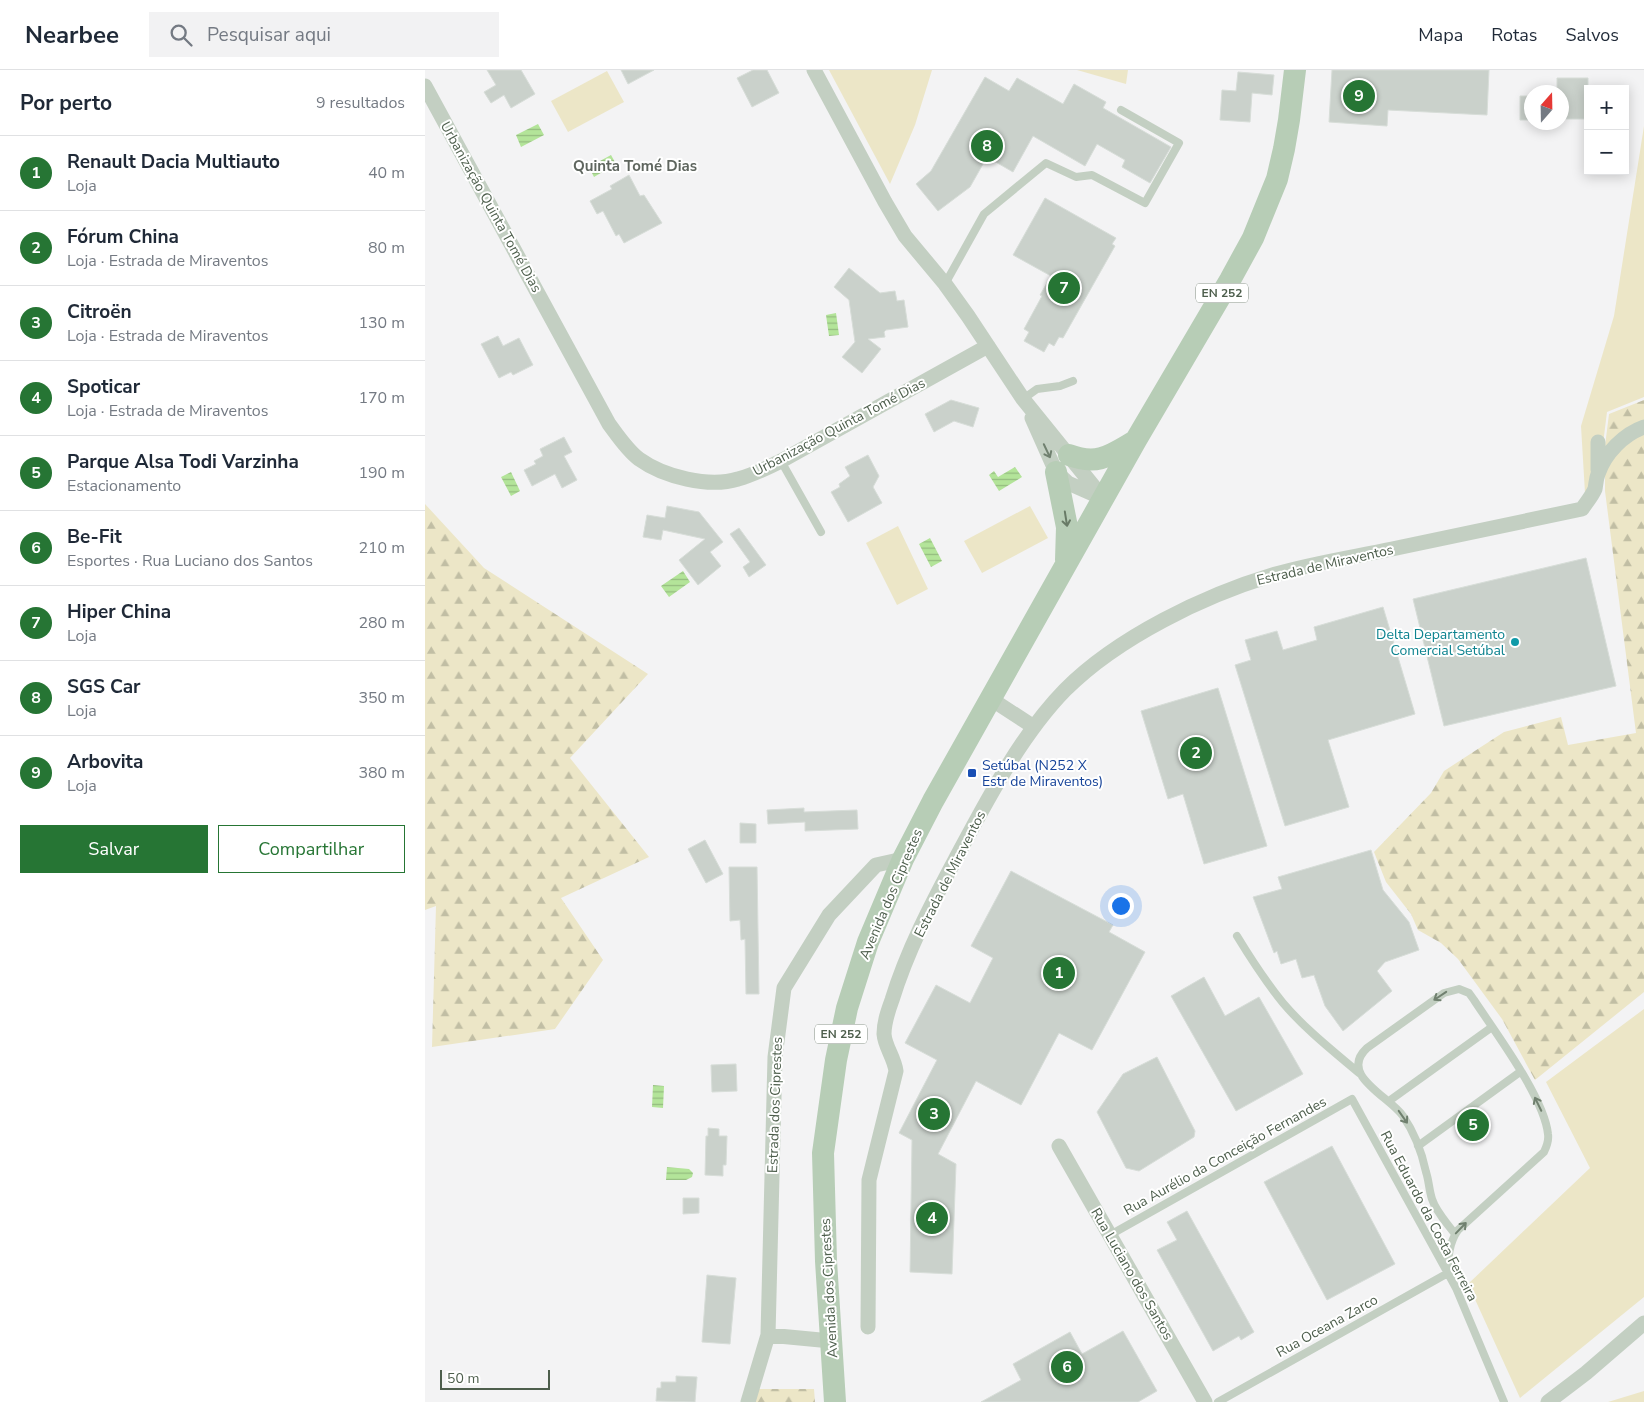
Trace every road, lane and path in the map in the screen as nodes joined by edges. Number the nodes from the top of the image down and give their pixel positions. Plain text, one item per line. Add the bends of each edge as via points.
1 (814, 70) edge
2 (1295, 70) edge
3 (425, 86) edge
4 (1121, 110) dead end
5 (945, 284) junction
6 (988, 346) junction
7 (1073, 381) dead end
8 (1023, 398) junction
9 (1644, 427) edge
10 (1136, 440) junction
11 (1598, 442) dead end
12 (781, 462) junction
13 (1063, 463) junction
14 (1598, 474) junction
15 (1103, 498) junction
16 (821, 532) dead end
17 (1065, 566) junction
18 (991, 699) junction
19 (1034, 727) junction
20 (903, 859) junction
21 (1237, 936) dead end
22 (1492, 1027) junction
23 (1520, 1072) junction
24 (1359, 1073) junction
25 (1352, 1099) joint
26 (1389, 1101) junction
27 (1059, 1146) dead end
28 (1418, 1146) junction
29 (1455, 1234) junction
30 (1110, 1235) junction
31 (1448, 1273) junction
32 (1644, 1322) edge
33 (868, 1327) dead end
34 (768, 1334) junction
35 (831, 1341) junction
36 (747, 1402) edge
37 (835, 1402) edge
38 (1205, 1402) edge
39 (1218, 1402) edge
40 (1504, 1402) edge
41 (1548, 1402) edge

1 - 5 street via 905,236
2 - 10 main road, EN 252 via 1284,149 1263,217 1230,280
3 - 12 street, Urbanização Quinta Tomé Dias via 609,424 624,444 639,459 665,472 710,482 736,480
4 - 5 lane via 1179,143 1145,203 1092,175 1068,175 1046,163 984,214
5 - 6 street
6 - 8 street
6 - 12 street, Urbanização Quinta Tomé Dias
7 - 8 lane via 1037,389
8 - 13 street
8 -> 13 street
9 - 14 street via 1620,441 1605,458
10 - 13 main road via 1102,459
10 - 15 main road, EN 252
11 - 14 street
12 - 16 lane
13 - 15 street
13 - 15 street via 1068,483
13 -> 17 main road via 1067,527
14 - 19 street, Estrada de Miraventos via 1595,490 1581,509 1307,566 1241,585 1159,623 1120,647 1066,689
15 - 17 main road, EN 252
17 - 18 main road, EN 252
18 - 19 street
18 - 20 main road, Avenida dos Ciprestes / EN 252
19 - 33 street, Estrada de Miraventos via 981,811 945,879 899,977 887,1016 885,1044 896,1071 869,1180
20 - 34 street, Estrada dos Ciprestes via 876,865 829,915 784,988 775,1057
20 - 35 main road, Avenida dos Ciprestes / EN 252 via 867,942 847,1008 836,1060 823,1153
21 - 24 lane via 1283,1003
22 - 23 lane
22 -> 24 lane via 1469,994 1459,989 1450,990 1367,1048 1360,1058
22 - 26 lane
23 - 28 lane
29 -> 23 lane via 1541,1156 1547,1146 1544,1117
24 - 26 lane
25 - 30 lane, Rua Aurélio da Conceição Fernandes
25 - 31 lane, Rua Eduardo da Costa Ferreira
26 -> 28 lane via 1402,1114
27 - 30 street, Rua Luciano dos Santos
28 - 29 lane via 1432,1200
29 - 31 lane
30 - 38 street, Rua Luciano dos Santos
31 - 39 lane, Rua Oceana Zarco
31 - 40 lane, Rua Eduardo da Costa Ferreira
32 - 41 street
34 - 35 street
34 - 36 street, Estrada dos Ciprestes
35 - 37 main road, Avenida dos Ciprestes / EN 252

